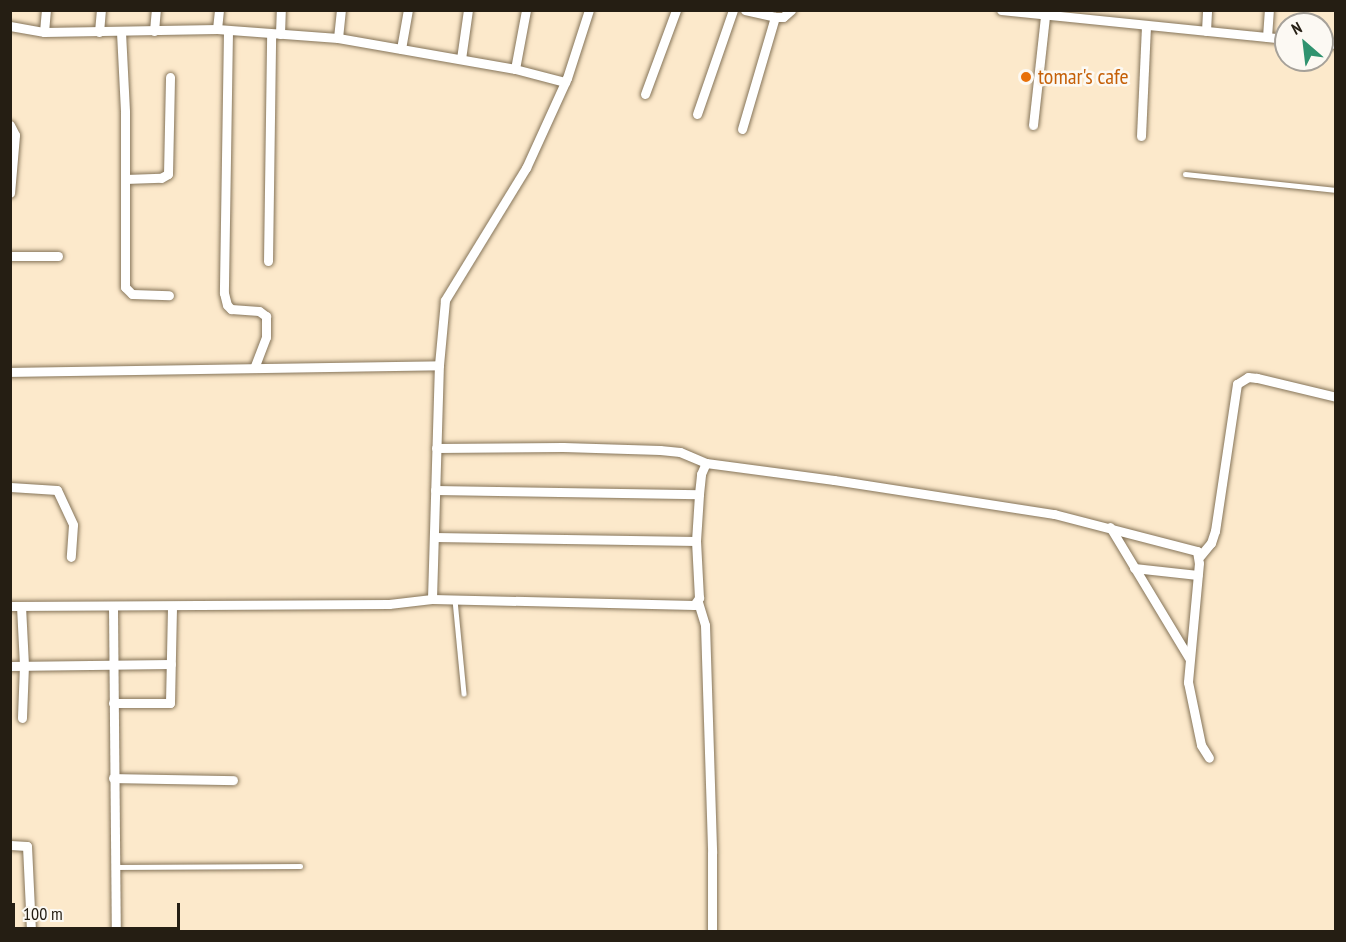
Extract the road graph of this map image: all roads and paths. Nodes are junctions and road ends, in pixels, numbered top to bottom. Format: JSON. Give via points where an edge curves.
{"nodes":[{"id":1,"x":46,"y":10,"type":"edge"},
{"id":2,"x":101,"y":10,"type":"edge"},
{"id":3,"x":156,"y":10,"type":"edge"},
{"id":4,"x":219,"y":10,"type":"edge"},
{"id":5,"x":281,"y":10,"type":"edge"},
{"id":6,"x":341,"y":10,"type":"edge"},
{"id":7,"x":408,"y":10,"type":"edge"},
{"id":8,"x":468,"y":10,"type":"edge"},
{"id":9,"x":526,"y":10,"type":"edge"},
{"id":10,"x":589,"y":10,"type":"edge"},
{"id":11,"x":676,"y":10,"type":"edge"},
{"id":12,"x":733,"y":10,"type":"edge"},
{"id":13,"x":745,"y":10,"type":"edge"},
{"id":14,"x":791,"y":10,"type":"edge"},
{"id":15,"x":1000,"y":10,"type":"edge"},
{"id":16,"x":1096,"y":10,"type":"edge"},
{"id":17,"x":1207,"y":10,"type":"edge"},
{"id":18,"x":1269,"y":10,"type":"edge"},
{"id":19,"x":1045,"y":16,"type":"junction"},
{"id":20,"x":775,"y":17,"type":"junction"},
{"id":21,"x":1095,"y":21,"type":"junction"},
{"id":22,"x":10,"y":26,"type":"edge"},
{"id":23,"x":1146,"y":26,"type":"junction"},
{"id":24,"x":217,"y":29,"type":"junction"},
{"id":25,"x":228,"y":30,"type":"junction"},
{"id":26,"x":154,"y":31,"type":"junction"},
{"id":27,"x":1206,"y":31,"type":"junction"},
{"id":28,"x":44,"y":32,"type":"junction"},
{"id":29,"x":99,"y":32,"type":"junction"},
{"id":30,"x":121,"y":32,"type":"junction"},
{"id":31,"x":275,"y":34,"type":"junction"},
{"id":32,"x":1267,"y":37,"type":"junction"},
{"id":33,"x":338,"y":38,"type":"junction"},
{"id":34,"x":1274,"y":38,"type":"edge"},
{"id":35,"x":401,"y":49,"type":"junction"},
{"id":36,"x":461,"y":60,"type":"junction"},
{"id":37,"x":515,"y":69,"type":"junction"},
{"id":38,"x":170,"y":77,"type":"dead end"},
{"id":39,"x":565,"y":82,"type":"junction"},
{"id":40,"x":645,"y":94,"type":"dead end"},
{"id":41,"x":697,"y":114,"type":"dead end"},
{"id":42,"x":1033,"y":125,"type":"dead end"},
{"id":43,"x":10,"y":126,"type":"edge"},
{"id":44,"x":742,"y":129,"type":"dead end"},
{"id":45,"x":1141,"y":136,"type":"dead end"},
{"id":46,"x":1185,"y":174,"type":"dead end"},
{"id":47,"x":125,"y":179,"type":"junction"},
{"id":48,"x":1335,"y":190,"type":"edge"},
{"id":49,"x":10,"y":194,"type":"edge"},
{"id":50,"x":10,"y":256,"type":"edge"},
{"id":51,"x":58,"y":256,"type":"dead end"},
{"id":52,"x":268,"y":261,"type":"dead end"},
{"id":53,"x":169,"y":295,"type":"dead end"},
{"id":54,"x":439,"y":365,"type":"junction"},
{"id":55,"x":255,"y":368,"type":"junction"},
{"id":56,"x":10,"y":372,"type":"edge"},
{"id":57,"x":1335,"y":397,"type":"edge"},
{"id":58,"x":436,"y":448,"type":"junction"},
{"id":59,"x":706,"y":463,"type":"junction"},
{"id":60,"x":10,"y":487,"type":"edge"},
{"id":61,"x":435,"y":490,"type":"junction"},
{"id":62,"x":699,"y":494,"type":"junction"},
{"id":63,"x":1110,"y":528,"type":"junction"},
{"id":64,"x":434,"y":537,"type":"junction"},
{"id":65,"x":696,"y":541,"type":"junction"},
{"id":66,"x":1200,"y":556,"type":"junction"},
{"id":67,"x":70,"y":557,"type":"dead end"},
{"id":68,"x":1134,"y":568,"type":"junction"},
{"id":69,"x":1198,"y":574,"type":"junction"},
{"id":70,"x":432,"y":599,"type":"junction"},
{"id":71,"x":455,"y":600,"type":"junction"},
{"id":72,"x":698,"y":602,"type":"junction"},
{"id":73,"x":16,"y":606,"type":"edge"},
{"id":74,"x":113,"y":607,"type":"junction"},
{"id":75,"x":172,"y":607,"type":"junction"},
{"id":76,"x":1189,"y":658,"type":"junction"},
{"id":77,"x":113,"y":664,"type":"junction"},
{"id":78,"x":171,"y":664,"type":"junction"},
{"id":79,"x":24,"y":665,"type":"junction"},
{"id":80,"x":10,"y":666,"type":"edge"},
{"id":81,"x":464,"y":694,"type":"dead end"},
{"id":82,"x":113,"y":704,"type":"junction"},
{"id":83,"x":22,"y":718,"type":"dead end"},
{"id":84,"x":1209,"y":758,"type":"dead end"},
{"id":85,"x":113,"y":778,"type":"junction"},
{"id":86,"x":233,"y":780,"type":"dead end"},
{"id":87,"x":10,"y":845,"type":"edge"},
{"id":88,"x":300,"y":866,"type":"dead end"},
{"id":89,"x":114,"y":867,"type":"junction"},
{"id":90,"x":31,"y":932,"type":"edge"},
{"id":91,"x":116,"y":932,"type":"edge"},
{"id":92,"x":712,"y":932,"type":"edge"}],
"edges":[{"from":1,"to":28,"type":"street"},
{"from":2,"to":29,"type":"street"},
{"from":3,"to":26,"type":"street"},
{"from":4,"to":24,"type":"street"},
{"from":5,"to":31,"type":"street"},
{"from":6,"to":33,"type":"street"},
{"from":7,"to":35,"type":"street"},
{"from":8,"to":36,"type":"street"},
{"from":9,"to":37,"type":"street"},
{"from":10,"to":39,"type":"street"},
{"from":11,"to":40,"type":"street"},
{"from":12,"to":41,"type":"street"},
{"from":13,"to":20,"type":"street"},
{"from":14,"to":20,"type":"street","via":[[783,17]]},
{"from":15,"to":19,"type":"street"},
{"from":16,"to":21,"type":"street"},
{"from":17,"to":27,"type":"street"},
{"from":18,"to":32,"type":"street"},
{"from":19,"to":21,"type":"street"},
{"from":19,"to":42,"type":"street"},
{"from":20,"to":44,"type":"street"},
{"from":21,"to":23,"type":"street"},
{"from":22,"to":28,"type":"street"},
{"from":23,"to":27,"type":"street"},
{"from":23,"to":45,"type":"street"},
{"from":24,"to":25,"type":"street"},
{"from":24,"to":26,"type":"street"},
{"from":25,"to":31,"type":"street"},
{"from":25,"to":55,"type":"street","via":[[224,293],[231,309],[259,311],[266,316],[268,330]]},
{"from":26,"to":30,"type":"street"},
{"from":27,"to":32,"type":"street"},
{"from":28,"to":29,"type":"street"},
{"from":29,"to":30,"type":"street"},
{"from":30,"to":47,"type":"street"},
{"from":31,"to":33,"type":"street"},
{"from":31,"to":52,"type":"street"},
{"from":32,"to":34,"type":"street"},
{"from":33,"to":35,"type":"street"},
{"from":35,"to":36,"type":"street"},
{"from":36,"to":37,"type":"street"},
{"from":37,"to":39,"type":"street"},
{"from":38,"to":47,"type":"street","via":[[168,174],[161,178]]},
{"from":39,"to":54,"type":"street","via":[[526,168],[445,300]]},
{"from":43,"to":49,"type":"street","via":[[15,135]]},
{"from":46,"to":48,"type":"lane"},
{"from":47,"to":53,"type":"street","via":[[126,290],[132,294]]},
{"from":50,"to":51,"type":"street"},
{"from":54,"to":55,"type":"street"},
{"from":54,"to":58,"type":"street"},
{"from":55,"to":56,"type":"street"},
{"from":57,"to":66,"type":"street","via":[[1257,378],[1248,377],[1237,384],[1215,531]]},
{"from":58,"to":59,"type":"street","via":[[660,450],[680,452]]},
{"from":58,"to":61,"type":"street"},
{"from":59,"to":62,"type":"street"},
{"from":59,"to":63,"type":"street","via":[[1017,508]]},
{"from":60,"to":67,"type":"street","via":[[57,490],[73,525]]},
{"from":61,"to":62,"type":"street"},
{"from":61,"to":64,"type":"street"},
{"from":62,"to":65,"type":"street"},
{"from":63,"to":66,"type":"street","via":[[1193,548]]},
{"from":63,"to":68,"type":"street"},
{"from":64,"to":65,"type":"street"},
{"from":64,"to":70,"type":"street"},
{"from":65,"to":72,"type":"street"},
{"from":66,"to":69,"type":"street"},
{"from":68,"to":69,"type":"street"},
{"from":68,"to":76,"type":"street"},
{"from":69,"to":76,"type":"street"},
{"from":70,"to":71,"type":"street"},
{"from":70,"to":75,"type":"street","via":[[389,604]]},
{"from":71,"to":72,"type":"street","via":[[689,605]]},
{"from":71,"to":81,"type":"lane"},
{"from":72,"to":92,"type":"street","via":[[705,625]]},
{"from":73,"to":74,"type":"street"},
{"from":73,"to":79,"type":"street"},
{"from":74,"to":75,"type":"street"},
{"from":74,"to":77,"type":"street"},
{"from":75,"to":78,"type":"street"},
{"from":76,"to":84,"type":"street","via":[[1191,705],[1201,745]]},
{"from":77,"to":78,"type":"street"},
{"from":77,"to":79,"type":"street"},
{"from":77,"to":82,"type":"street"},
{"from":78,"to":82,"type":"street","via":[[171,703]]},
{"from":79,"to":80,"type":"street"},
{"from":79,"to":83,"type":"street"},
{"from":82,"to":85,"type":"street"},
{"from":85,"to":86,"type":"street"},
{"from":85,"to":89,"type":"street"},
{"from":87,"to":90,"type":"street","via":[[27,846]]},
{"from":88,"to":89,"type":"lane"},
{"from":89,"to":91,"type":"street"}]}
